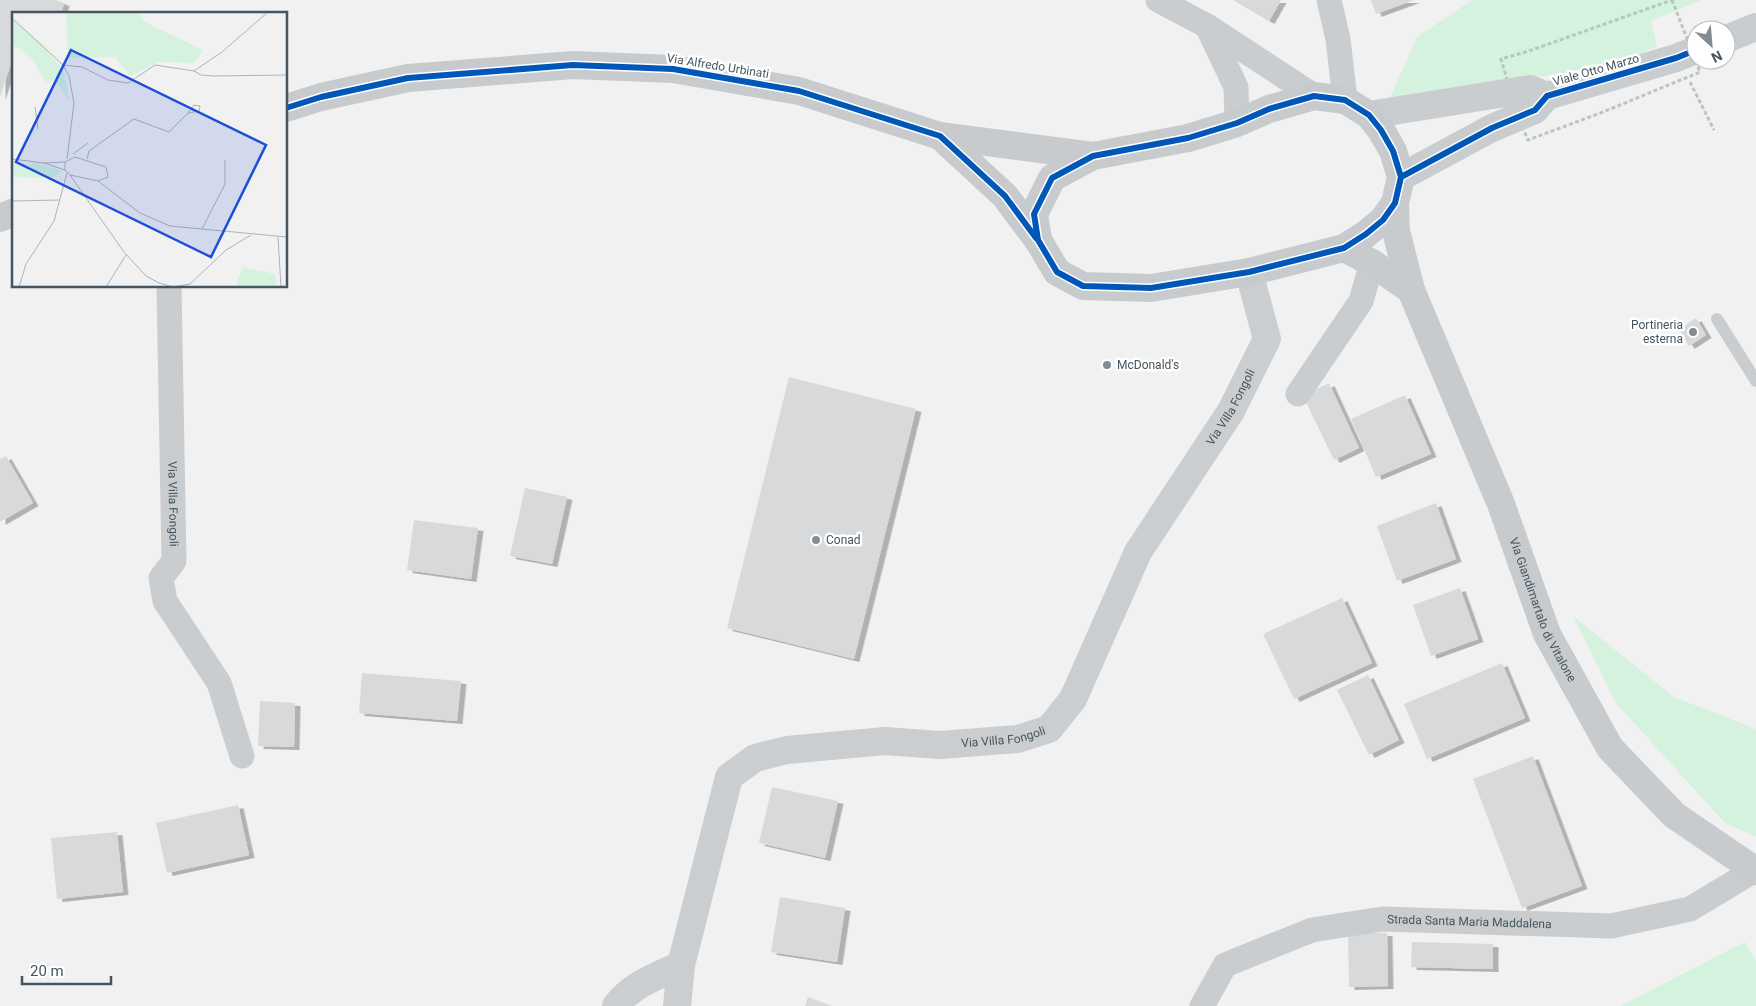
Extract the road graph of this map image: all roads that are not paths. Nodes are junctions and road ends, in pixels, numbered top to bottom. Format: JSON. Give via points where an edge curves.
{"nodes":[{"id":1,"x":1158,"y":0,"type":"edge"},
{"id":2,"x":1329,"y":0,"type":"edge"},
{"id":3,"x":1207,"y":26,"type":"junction"},
{"id":4,"x":1756,"y":27,"type":"edge"},
{"id":5,"x":1736,"y":34,"type":"edge"},
{"id":6,"x":1686,"y":54,"type":"edge"},
{"id":7,"x":1314,"y":96,"type":"junction"},
{"id":8,"x":1547,"y":96,"type":"junction"},
{"id":9,"x":1345,"y":100,"type":"junction"},
{"id":10,"x":288,"y":107,"type":"edge"},
{"id":11,"x":1369,"y":115,"type":"junction"},
{"id":12,"x":1238,"y":123,"type":"junction"},
{"id":13,"x":940,"y":136,"type":"junction"},
{"id":14,"x":1093,"y":156,"type":"junction"},
{"id":15,"x":1401,"y":176,"type":"junction"},
{"id":16,"x":1395,"y":203,"type":"junction"},
{"id":17,"x":12,"y":213,"type":"edge"},
{"id":18,"x":0,"y":218,"type":"edge"},
{"id":19,"x":1038,"y":240,"type":"junction"},
{"id":20,"x":1344,"y":248,"type":"junction"},
{"id":21,"x":1372,"y":263,"type":"junction"},
{"id":22,"x":1250,"y":272,"type":"junction"},
{"id":23,"x":169,"y":288,"type":"edge"},
{"id":24,"x":1411,"y":290,"type":"junction"},
{"id":25,"x":1717,"y":319,"type":"dead end"},
{"id":26,"x":1756,"y":381,"type":"edge"},
{"id":27,"x":1298,"y":394,"type":"dead end"},
{"id":28,"x":242,"y":756,"type":"dead end"},
{"id":29,"x":1755,"y":871,"type":"edge"},
{"id":30,"x":681,"y":965,"type":"junction"},
{"id":31,"x":616,"y":1006,"type":"edge"},
{"id":32,"x":677,"y":1006,"type":"edge"},
{"id":33,"x":1202,"y":1006,"type":"edge"}],
"edges":[{"from":1,"to":3,"type":"street"},
{"from":2,"to":9,"type":"street","via":[[1338,39]]},
{"from":3,"to":7,"type":"street"},
{"from":3,"to":12,"type":"street","via":[[1236,87]]},
{"from":4,"to":5,"type":"street"},
{"from":6,"to":8,"type":"street","name":"Viale Otto Marzo"},
{"from":7,"to":9,"type":"main road"},
{"from":7,"to":12,"type":"main road","via":[[1269,109]]},
{"from":8,"to":11,"type":"street","name":"Viale Otto Marzo","via":[[1530,89]]},
{"from":8,"to":15,"type":"street","name":"Viale Otto Marzo","via":[[1535,110],[1492,128]]},
{"from":9,"to":11,"type":"main road"},
{"from":10,"to":13,"type":"main road","name":"Via Alfredo Urbinati","via":[[408,78],[573,65],[610,66],[673,69],[800,91]]},
{"from":11,"to":15,"type":"main road","via":[[1393,151]]},
{"from":12,"to":14,"type":"main road","via":[[1188,138]]},
{"from":13,"to":14,"type":"main road","name":"Via Alfredo Urbinati"},
{"from":13,"to":19,"type":"main road","name":"Via Alfredo Urbinati","via":[[1005,196]]},
{"from":14,"to":19,"type":"main road","via":[[1052,178],[1034,214]]},
{"from":15,"to":16,"type":"main road"},
{"from":16,"to":20,"type":"main road","name":"Via Alfredo Urbinati","via":[[1383,220]]},
{"from":16,"to":24,"type":"main road","name":"Via Giandimartalo di Vitalone","via":[[1396,231]]},
{"from":17,"to":18,"type":"main road"},
{"from":19,"to":22,"type":"main road","name":"Via Alfredo Urbinati","via":[[1058,272],[1083,286],[1152,288]]},
{"from":20,"to":21,"type":"main road"},
{"from":20,"to":22,"type":"main road","name":"Via Alfredo Urbinati"},
{"from":21,"to":24,"type":"main road"},
{"from":21,"to":27,"type":"street","via":[[1362,301]]},
{"from":22,"to":30,"type":"main road","name":"Via Villa Fongoli","via":[[1267,339],[1231,412],[1138,552],[1073,699],[1049,729],[1018,739],[940,745],[885,741],[786,750],[755,758],[729,777]]},
{"from":23,"to":28,"type":"street","name":"Via Villa Fongoli","via":[[174,561],[161,578],[165,601],[219,683]]},
{"from":24,"to":29,"type":"main road","name":"Via Giandimartalo di Vitalone","via":[[1501,504],[1547,634],[1610,748],[1674,815]]},
{"from":25,"to":26,"type":"lane"},
{"from":29,"to":33,"type":"street","name":"Strada Santa Maria Maddalena","via":[[1690,909],[1611,926],[1382,918],[1312,930],[1225,965]]},
{"from":30,"to":31,"type":"main road","via":[[643,983]]},
{"from":30,"to":32,"type":"main road","name":"Via Villa Fongoli"}]}
